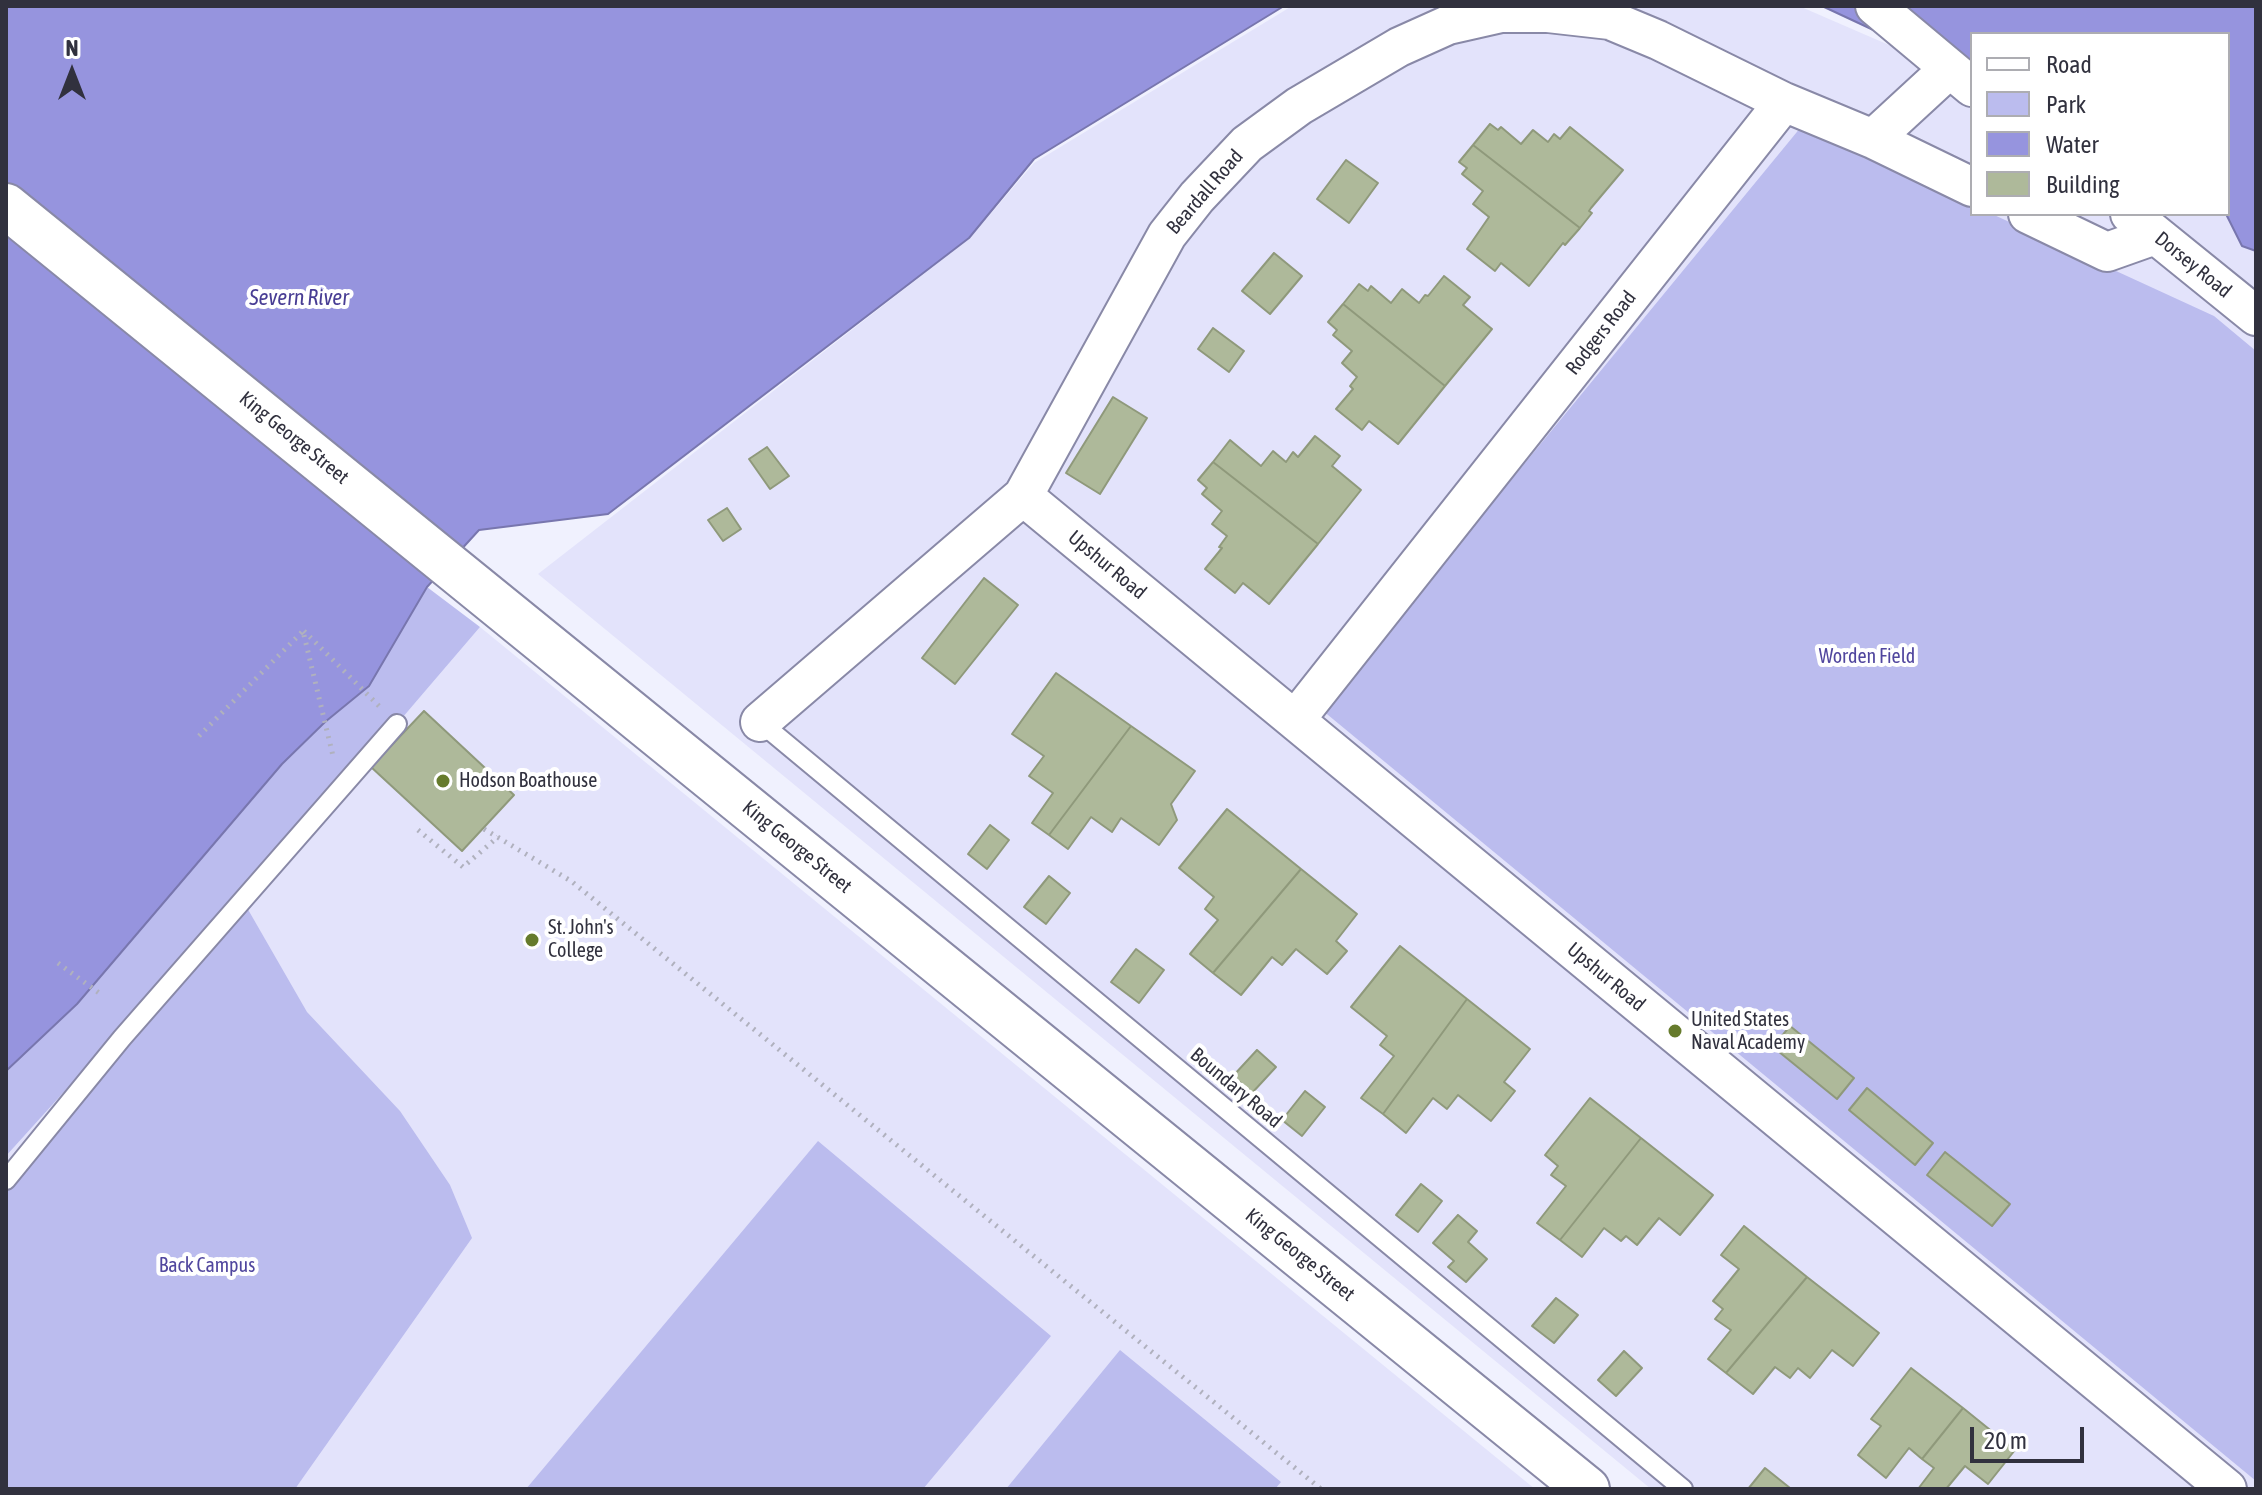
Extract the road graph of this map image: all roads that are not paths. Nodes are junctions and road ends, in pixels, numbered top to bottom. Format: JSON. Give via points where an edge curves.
{"nodes":[{"id":1,"x":1875,"y":6,"type":"edge"},
{"id":2,"x":1961,"y":78,"type":"edge"},
{"id":3,"x":1784,"y":102,"type":"junction"},
{"id":4,"x":1873,"y":139,"type":"junction"},
{"id":5,"x":1970,"y":186,"type":"edge"},
{"id":6,"x":6,"y":206,"type":"edge"},
{"id":7,"x":2032,"y":216,"type":"edge"},
{"id":8,"x":2142,"y":224,"type":"edge"},
{"id":9,"x":2256,"y":316,"type":"edge"},
{"id":10,"x":1023,"y":496,"type":"junction"},
{"id":11,"x":1295,"y":720,"type":"junction"},
{"id":12,"x":760,"y":722,"type":"joint"},
{"id":13,"x":397,"y":724,"type":"road end"},
{"id":14,"x":6,"y":1180,"type":"edge"},
{"id":15,"x":1587,"y":1489,"type":"edge"},
{"id":16,"x":1683,"y":1489,"type":"edge"},
{"id":17,"x":2227,"y":1489,"type":"edge"}],
"edges":[{"from":1,"to":2,"type":"street"},
{"from":2,"to":4,"type":"street"},
{"from":3,"to":4,"type":"street"},
{"from":3,"to":10,"type":"street","name":"Beardall Road","via":[[1610,20],[1501,13],[1448,25],[1399,47],[1299,106],[1247,144],[1197,197],[1167,235]]},
{"from":3,"to":11,"type":"street","name":"Rodgers Road"},
{"from":4,"to":5,"type":"street"},
{"from":6,"to":15,"type":"main road","name":"King George Street"},
{"from":7,"to":8,"type":"street","via":[[2107,252]]},
{"from":8,"to":9,"type":"street","name":"Dorsey Road"},
{"from":10,"to":11,"type":"street","name":"Upshur Road"},
{"from":10,"to":12,"type":"street","name":"Beardall Road"},
{"from":11,"to":17,"type":"street","name":"Upshur Road"},
{"from":12,"to":16,"type":"lane","name":"Boundary Road"},
{"from":13,"to":14,"type":"lane","via":[[122,1038]]}]}
